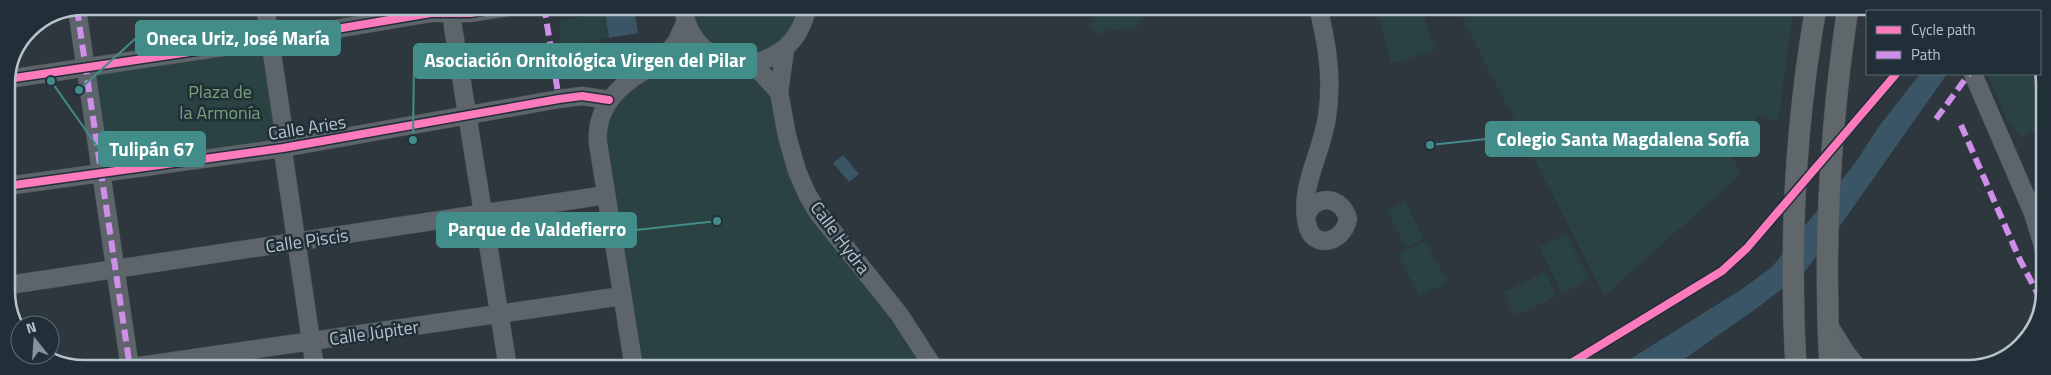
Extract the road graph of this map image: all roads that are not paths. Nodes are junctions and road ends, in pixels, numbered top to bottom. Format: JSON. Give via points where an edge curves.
{"nodes":[{"id":1,"x":78,"y":15,"type":"edge"},
{"id":2,"x":266,"y":15,"type":"edge"},
{"id":3,"x":419,"y":15,"type":"edge"},
{"id":4,"x":453,"y":15,"type":"edge"},
{"id":5,"x":685,"y":15,"type":"edge"},
{"id":6,"x":685,"y":15,"type":"edge"},
{"id":7,"x":804,"y":15,"type":"edge"},
{"id":8,"x":1320,"y":15,"type":"edge"},
{"id":9,"x":1815,"y":15,"type":"edge"},
{"id":10,"x":1847,"y":15,"type":"edge"},
{"id":11,"x":270,"y":40,"type":"junction"},
{"id":12,"x":784,"y":50,"type":"junction"},
{"id":13,"x":707,"y":51,"type":"junction"},
{"id":14,"x":661,"y":62,"type":"junction"},
{"id":15,"x":752,"y":63,"type":"junction"},
{"id":16,"x":86,"y":68,"type":"junction"},
{"id":17,"x":15,"y":78,"type":"edge"},
{"id":18,"x":1976,"y":80,"type":"edge"},
{"id":19,"x":779,"y":92,"type":"junction"},
{"id":20,"x":609,"y":100,"type":"junction"},
{"id":21,"x":466,"y":115,"type":"junction"},
{"id":22,"x":283,"y":148,"type":"junction"},
{"id":23,"x":101,"y":171,"type":"junction"},
{"id":24,"x":1310,"y":174,"type":"junction"},
{"id":25,"x":15,"y":185,"type":"edge"},
{"id":26,"x":606,"y":195,"type":"junction"},
{"id":27,"x":1332,"y":200,"type":"junction"},
{"id":28,"x":2033,"y":212,"type":"junction"},
{"id":29,"x":482,"y":214,"type":"junction"},
{"id":30,"x":1306,"y":216,"type":"junction"},
{"id":31,"x":2036,"y":216,"type":"edge"},
{"id":32,"x":2036,"y":222,"type":"edge"},
{"id":33,"x":297,"y":243,"type":"junction"},
{"id":34,"x":116,"y":268,"type":"junction"},
{"id":35,"x":15,"y":284,"type":"edge"},
{"id":36,"x":622,"y":296,"type":"junction"},
{"id":37,"x":499,"y":314,"type":"junction"},
{"id":38,"x":1827,"y":316,"type":"junction"},
{"id":39,"x":311,"y":342,"type":"junction"},
{"id":40,"x":128,"y":360,"type":"edge"},
{"id":41,"x":185,"y":360,"type":"edge"},
{"id":42,"x":314,"y":360,"type":"edge"},
{"id":43,"x":507,"y":360,"type":"edge"},
{"id":44,"x":633,"y":360,"type":"edge"},
{"id":45,"x":929,"y":360,"type":"edge"},
{"id":46,"x":1796,"y":360,"type":"edge"},
{"id":47,"x":1830,"y":360,"type":"edge"},
{"id":48,"x":1852,"y":360,"type":"edge"}],
"edges":[{"from":1,"to":16,"type":"street"},
{"from":2,"to":11,"type":"street"},
{"from":3,"to":11,"type":"street"},
{"from":4,"to":21,"type":"street"},
{"from":5,"to":13,"type":"street","via":[[694,38]]},
{"from":6,"to":14,"type":"street","via":[[677,41]]},
{"from":7,"to":12,"type":"street","via":[[800,30]]},
{"from":8,"to":24,"type":"street","via":[[1330,90],[1328,117]]},
{"from":9,"to":46,"type":"main road","via":[[1807,60],[1794,211]]},
{"from":10,"to":38,"type":"main road","via":[[1828,199]]},
{"from":11,"to":16,"type":"street"},
{"from":11,"to":22,"type":"street","via":[[284,132]]},
{"from":12,"to":15,"type":"street","via":[[769,59]]},
{"from":12,"to":19,"type":"street","name":"Calle Hydra"},
{"from":13,"to":14,"type":"street"},
{"from":13,"to":15,"type":"street","via":[[728,62]]},
{"from":14,"to":20,"type":"street","via":[[640,74]]},
{"from":15,"to":19,"type":"street"},
{"from":16,"to":17,"type":"street"},
{"from":16,"to":23,"type":"street"},
{"from":18,"to":28,"type":"street"},
{"from":19,"to":45,"type":"street","name":"Calle Hydra","via":[[787,136],[807,194],[824,221],[900,314]]},
{"from":20,"to":21,"type":"street","name":"Calle Aries","via":[[582,96]]},
{"from":20,"to":26,"type":"street","via":[[597,133]]},
{"from":21,"to":22,"type":"street","name":"Calle Aries"},
{"from":21,"to":29,"type":"street"},
{"from":22,"to":23,"type":"street","name":"Calle Aries"},
{"from":22,"to":33,"type":"street"},
{"from":23,"to":25,"type":"street","name":"Calle Aries"},
{"from":23,"to":34,"type":"street"},
{"from":24,"to":27,"type":"street"},
{"from":24,"to":30,"type":"street","via":[[1306,184]]},
{"from":26,"to":29,"type":"street","name":"Calle Piscis"},
{"from":26,"to":36,"type":"street"},
{"from":27,"to":30,"type":"street","via":[[1319,201]]},
{"from":27,"to":30,"type":"street","via":[[1342,206],[1348,219],[1338,238],[1325,241],[1313,235],[1308,230]]},
{"from":28,"to":31,"type":"street"},
{"from":28,"to":32,"type":"street"},
{"from":29,"to":33,"type":"street","name":"Calle Piscis"},
{"from":29,"to":37,"type":"street"},
{"from":33,"to":34,"type":"street","name":"Calle Piscis"},
{"from":33,"to":39,"type":"street"},
{"from":34,"to":35,"type":"street","name":"Calle Piscis"},
{"from":34,"to":40,"type":"street"},
{"from":36,"to":37,"type":"street","name":"Calle Júpiter"},
{"from":36,"to":44,"type":"street"},
{"from":37,"to":39,"type":"street","name":"Calle Júpiter"},
{"from":37,"to":43,"type":"street"},
{"from":38,"to":47,"type":"main road"},
{"from":38,"to":48,"type":"street"},
{"from":39,"to":41,"type":"street","name":"Calle Júpiter"},
{"from":39,"to":42,"type":"street"}]}
